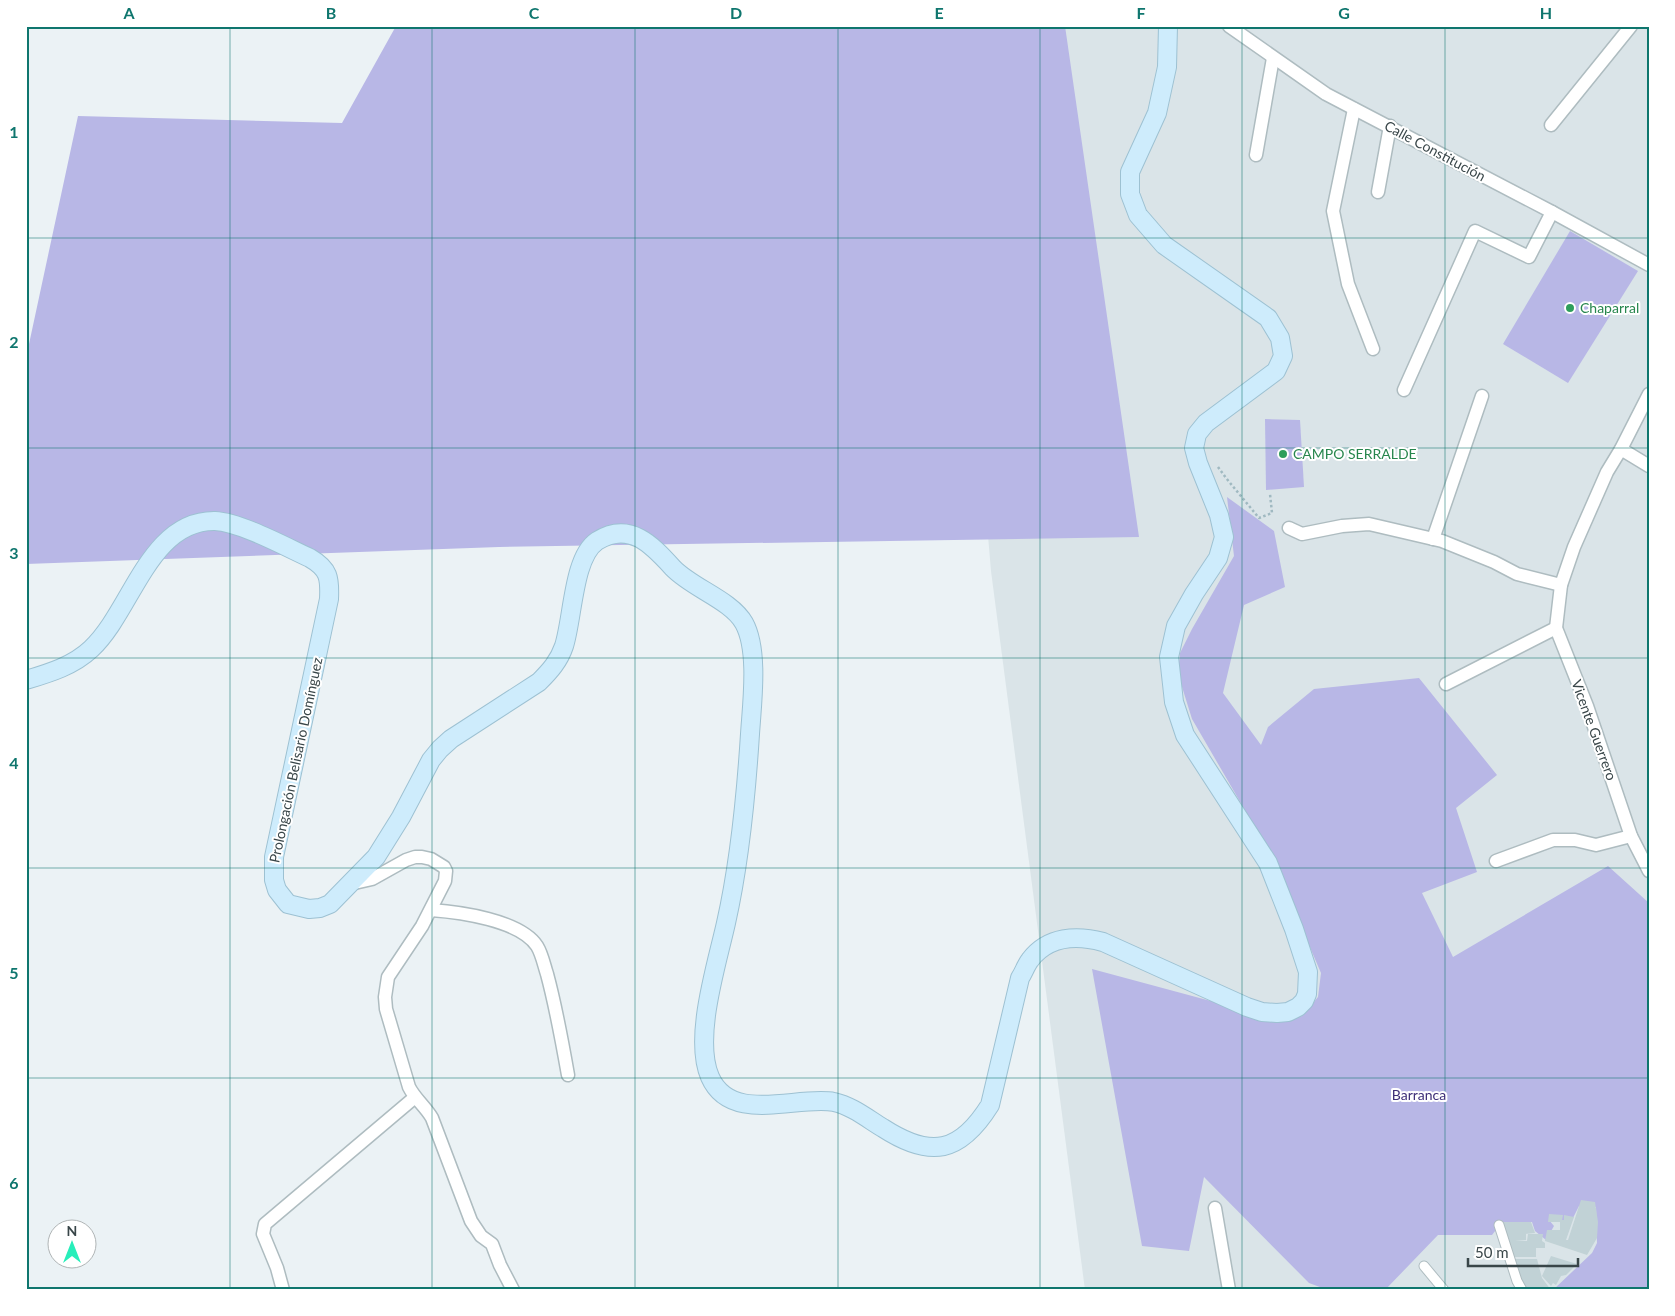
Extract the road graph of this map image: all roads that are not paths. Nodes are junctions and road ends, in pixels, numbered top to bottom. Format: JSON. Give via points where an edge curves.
{"nodes":[{"id":1,"x":1168,"y":26,"type":"edge"},
{"id":2,"x":1229,"y":26,"type":"edge"},
{"id":3,"x":1632,"y":26,"type":"edge"},
{"id":4,"x":1273,"y":58,"type":"junction"},
{"id":5,"x":1354,"y":109,"type":"junction"},
{"id":6,"x":1550,"y":125,"type":"dead end"},
{"id":7,"x":1390,"y":126,"type":"junction"},
{"id":8,"x":1256,"y":155,"type":"dead end"},
{"id":9,"x":1378,"y":192,"type":"dead end"},
{"id":10,"x":1552,"y":212,"type":"junction"},
{"id":11,"x":1649,"y":265,"type":"edge"},
{"id":12,"x":1373,"y":350,"type":"dead end"},
{"id":13,"x":1404,"y":390,"type":"dead end"},
{"id":14,"x":1649,"y":394,"type":"edge"},
{"id":15,"x":1482,"y":396,"type":"dead end"},
{"id":16,"x":1620,"y":449,"type":"junction"},
{"id":17,"x":1649,"y":466,"type":"edge"},
{"id":18,"x":1289,"y":528,"type":"dead end"},
{"id":19,"x":1433,"y":539,"type":"junction"},
{"id":20,"x":1561,"y":585,"type":"junction"},
{"id":21,"x":1556,"y":628,"type":"junction"},
{"id":22,"x":26,"y":680,"type":"edge"},
{"id":23,"x":1446,"y":684,"type":"dead end"},
{"id":24,"x":1631,"y":836,"type":"junction"},
{"id":25,"x":1496,"y":861,"type":"dead end"},
{"id":26,"x":1649,"y":871,"type":"edge"},
{"id":27,"x":350,"y":884,"type":"junction"},
{"id":28,"x":431,"y":910,"type":"junction"},
{"id":29,"x":568,"y":1075,"type":"dead end"},
{"id":30,"x":414,"y":1098,"type":"junction"},
{"id":31,"x":1215,"y":1208,"type":"dead end"},
{"id":32,"x":1499,"y":1225,"type":"dead end"},
{"id":33,"x":1424,"y":1266,"type":"dead end"},
{"id":34,"x":282,"y":1290,"type":"edge"},
{"id":35,"x":513,"y":1290,"type":"edge"},
{"id":36,"x":1229,"y":1290,"type":"edge"},
{"id":37,"x":1444,"y":1290,"type":"edge"},
{"id":38,"x":1522,"y":1290,"type":"edge"}],
"edges":[{"from":1,"to":27,"type":"main road","name":"Prolongación Belisario Domínguez","via":[[1167,67],[1156,113],[1130,172],[1130,194],[1138,215],[1164,245],[1268,318],[1280,338],[1283,356],[1276,371],[1206,423],[1197,434],[1194,448],[1224,537],[1218,558],[1176,626],[1169,657],[1174,702],[1185,734],[1268,863],[1308,972],[1304,1001],[1288,1012],[1255,1009],[1103,942],[1085,937],[1068,938],[1052,943],[1030,960],[1020,978],[990,1105],[972,1130],[953,1143],[933,1148],[901,1140],[853,1109],[831,1102],[768,1106],[734,1100],[723,1094],[710,1077],[704,1021],[741,838],[753,682],[750,639],[744,624],[730,608],[681,576],[648,542],[628,534],[608,536],[590,547],[584,556],[564,646],[551,670],[539,682],[450,739],[440,749],[376,857]]},
{"from":2,"to":4,"type":"street","name":"Calle Constitución"},
{"from":3,"to":6,"type":"street"},
{"from":4,"to":5,"type":"street","name":"Calle Constitución"},
{"from":4,"to":8,"type":"street"},
{"from":5,"to":7,"type":"street","name":"Calle Constitución"},
{"from":5,"to":12,"type":"street","via":[[1333,211],[1348,284]]},
{"from":7,"to":9,"type":"street"},
{"from":7,"to":10,"type":"street","name":"Calle Constitución"},
{"from":10,"to":11,"type":"street","name":"Calle Constitución"},
{"from":10,"to":13,"type":"street","via":[[1529,257],[1474,231]]},
{"from":14,"to":16,"type":"street","name":"Vicente Guerrero"},
{"from":15,"to":19,"type":"street"},
{"from":16,"to":17,"type":"street"},
{"from":16,"to":20,"type":"street","name":"Vicente Guerrero","via":[[1574,547]]},
{"from":18,"to":19,"type":"street","via":[[1302,534],[1369,524]]},
{"from":19,"to":20,"type":"street","via":[[1517,574]]},
{"from":20,"to":21,"type":"street","name":"Vicente Guerrero"},
{"from":21,"to":23,"type":"street"},
{"from":21,"to":24,"type":"street","name":"Vicente Guerrero","via":[[1587,706]]},
{"from":22,"to":27,"type":"main road","name":"Prolongación Belisario Domínguez","via":[[65,666],[91,650],[156,552],[181,529],[199,522],[233,524],[319,563],[329,578],[329,599],[274,857],[274,880],[288,904],[309,909],[330,904]]},
{"from":24,"to":25,"type":"street","via":[[1596,845],[1575,840],[1553,840]]},
{"from":24,"to":26,"type":"street","name":"Vicente Guerrero"},
{"from":27,"to":28,"type":"street","via":[[372,879],[406,860],[431,858],[444,867],[447,876]]},
{"from":28,"to":29,"type":"street","via":[[463,913],[508,926],[529,937],[536,945],[551,990]]},
{"from":28,"to":30,"type":"street","via":[[388,977],[386,987],[386,1010]]},
{"from":30,"to":34,"type":"street","via":[[265,1224],[263,1234]]},
{"from":30,"to":35,"type":"street","via":[[428,1110],[471,1221],[481,1236],[492,1243]]},
{"from":31,"to":36,"type":"street"},
{"from":32,"to":38,"type":"street"},
{"from":33,"to":37,"type":"street"}]}
